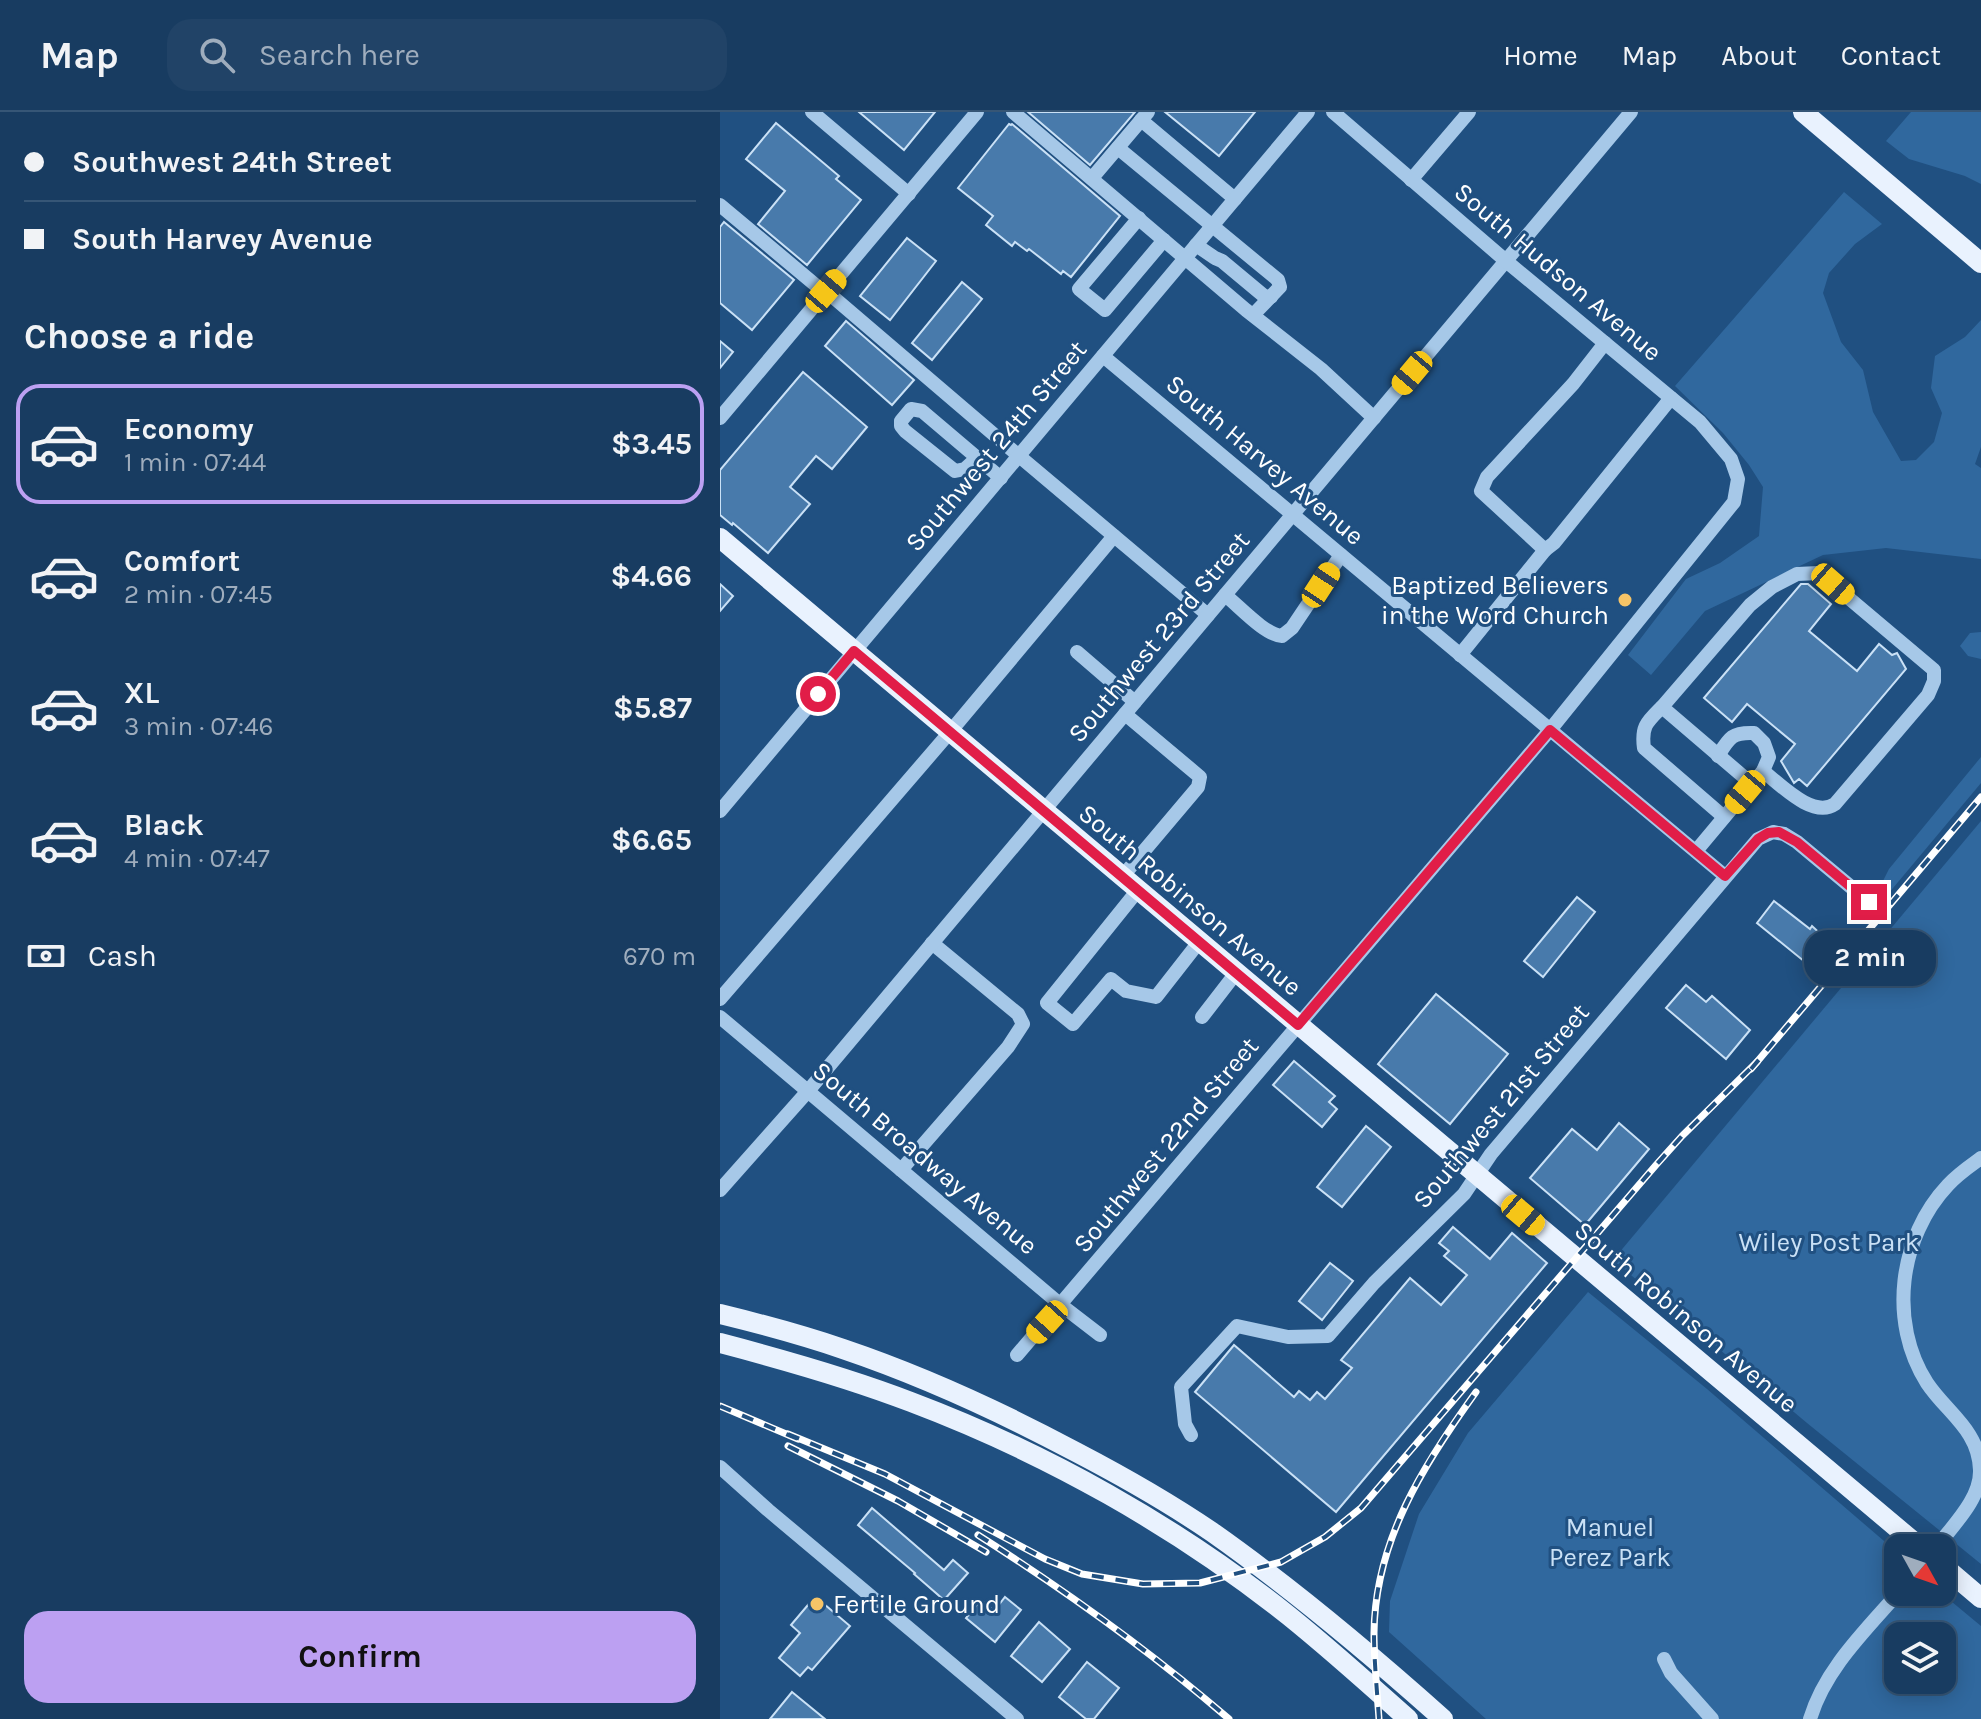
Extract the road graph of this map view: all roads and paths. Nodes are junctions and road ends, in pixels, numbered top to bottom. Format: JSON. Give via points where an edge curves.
{"nodes":[{"id":1,"x":977,"y":112,"type":"edge"},
{"id":2,"x":1013,"y":112,"type":"edge"},
{"id":3,"x":1308,"y":112,"type":"edge"},
{"id":4,"x":1333,"y":112,"type":"edge"},
{"id":5,"x":1469,"y":112,"type":"edge"},
{"id":6,"x":1631,"y":112,"type":"edge"},
{"id":7,"x":1803,"y":112,"type":"edge"},
{"id":8,"x":822,"y":115,"type":"edge"},
{"id":9,"x":1144,"y":116,"type":"edge"},
{"id":10,"x":1118,"y":148,"type":"junction"},
{"id":11,"x":1092,"y":178,"type":"junction"},
{"id":12,"x":1411,"y":180,"type":"junction"},
{"id":13,"x":909,"y":194,"type":"junction"},
{"id":14,"x":1235,"y":199,"type":"junction"},
{"id":15,"x":722,"y":210,"type":"edge"},
{"id":16,"x":1139,"y":218,"type":"junction"},
{"id":17,"x":1213,"y":226,"type":"junction"},
{"id":18,"x":1164,"y":240,"type":"junction"},
{"id":19,"x":1196,"y":245,"type":"junction"},
{"id":20,"x":1185,"y":258,"type":"junction"},
{"id":21,"x":1506,"y":261,"type":"junction"},
{"id":22,"x":1981,"y":263,"type":"edge"},
{"id":23,"x":826,"y":292,"type":"junction"},
{"id":24,"x":1271,"y":297,"type":"junction"},
{"id":25,"x":1253,"y":315,"type":"junction"},
{"id":26,"x":1605,"y":343,"type":"junction"},
{"id":27,"x":1103,"y":356,"type":"junction"},
{"id":28,"x":1671,"y":398,"type":"junction"},
{"id":29,"x":720,"y":418,"type":"edge"},
{"id":30,"x":1374,"y":418,"type":"junction"},
{"id":31,"x":1019,"y":456,"type":"junction"},
{"id":32,"x":977,"y":458,"type":"junction"},
{"id":33,"x":1001,"y":478,"type":"junction"},
{"id":34,"x":1738,"y":479,"type":"joint"},
{"id":35,"x":1293,"y":514,"type":"junction"},
{"id":36,"x":1114,"y":536,"type":"junction"},
{"id":37,"x":720,"y":538,"type":"edge"},
{"id":38,"x":1545,"y":550,"type":"junction"},
{"id":39,"x":1341,"y":555,"type":"junction"},
{"id":40,"x":1225,"y":595,"type":"junction"},
{"id":41,"x":1208,"y":615,"type":"junction"},
{"id":42,"x":854,"y":651,"type":"junction"},
{"id":43,"x":1077,"y":652,"type":"dead end"},
{"id":44,"x":1460,"y":655,"type":"junction"},
{"id":45,"x":1662,"y":707,"type":"junction"},
{"id":46,"x":1130,"y":708,"type":"junction"},
{"id":47,"x":1550,"y":730,"type":"junction"},
{"id":48,"x":950,"y":732,"type":"junction"},
{"id":49,"x":1718,"y":756,"type":"junction"},
{"id":50,"x":1763,"y":771,"type":"junction"},
{"id":51,"x":1752,"y":784,"type":"junction"},
{"id":52,"x":720,"y":811,"type":"edge"},
{"id":53,"x":1043,"y":811,"type":"junction"},
{"id":54,"x":1724,"y":817,"type":"junction"},
{"id":55,"x":1696,"y":851,"type":"junction"},
{"id":56,"x":1725,"y":876,"type":"junction"},
{"id":57,"x":1130,"y":884,"type":"junction"},
{"id":58,"x":1875,"y":907,"type":"dead end"},
{"id":59,"x":1199,"y":942,"type":"junction"},
{"id":60,"x":932,"y":943,"type":"junction"},
{"id":61,"x":1236,"y":973,"type":"junction"},
{"id":62,"x":720,"y":999,"type":"edge"},
{"id":63,"x":720,"y":1017,"type":"edge"},
{"id":64,"x":1202,"y":1017,"type":"dead end"},
{"id":65,"x":1298,"y":1025,"type":"junction"},
{"id":66,"x":808,"y":1091,"type":"junction"},
{"id":67,"x":1981,"y":1158,"type":"edge"},
{"id":68,"x":901,"y":1170,"type":"junction"},
{"id":69,"x":1476,"y":1176,"type":"junction"},
{"id":70,"x":720,"y":1190,"type":"edge"},
{"id":71,"x":1061,"y":1305,"type":"junction"},
{"id":72,"x":720,"y":1314,"type":"edge"},
{"id":73,"x":1100,"y":1335,"type":"dead end"},
{"id":74,"x":720,"y":1343,"type":"edge"},
{"id":75,"x":1017,"y":1355,"type":"dead end"},
{"id":76,"x":1191,"y":1435,"type":"dead end"},
{"id":77,"x":720,"y":1467,"type":"edge"},
{"id":78,"x":1904,"y":1534,"type":"edge"},
{"id":79,"x":1946,"y":1534,"type":"edge"},
{"id":80,"x":1956,"y":1577,"type":"edge"},
{"id":81,"x":1981,"y":1598,"type":"edge"},
{"id":82,"x":1887,"y":1606,"type":"edge"},
{"id":83,"x":1664,"y":1659,"type":"dead end"},
{"id":84,"x":1017,"y":1719,"type":"edge"},
{"id":85,"x":1408,"y":1719,"type":"edge"},
{"id":86,"x":1443,"y":1719,"type":"edge"},
{"id":87,"x":1712,"y":1719,"type":"edge"},
{"id":88,"x":1810,"y":1719,"type":"edge"}],
"edges":[{"from":1,"to":13,"type":"street"},
{"from":2,"to":11,"type":"street"},
{"from":3,"to":14,"type":"street","name":"Southwest 24th Street"},
{"from":4,"to":12,"type":"street","name":"South Hudson Avenue"},
{"from":5,"to":12,"type":"street"},
{"from":6,"to":21,"type":"street","name":"Southwest 23rd Street"},
{"from":7,"to":22,"type":"main road"},
{"from":8,"to":13,"type":"street"},
{"from":9,"to":10,"type":"street"},
{"from":9,"to":14,"type":"street"},
{"from":10,"to":11,"type":"street"},
{"from":10,"to":17,"type":"street"},
{"from":11,"to":16,"type":"street"},
{"from":12,"to":21,"type":"street","name":"South Hudson Avenue"},
{"from":13,"to":23,"type":"street"},
{"from":14,"to":17,"type":"street","name":"Southwest 24th Street"},
{"from":15,"to":23,"type":"street"},
{"from":16,"to":18,"type":"street"},
{"from":16,"to":18,"type":"street","via":[[1079,289],[1105,310]]},
{"from":17,"to":19,"type":"street","name":"Southwest 24th Street"},
{"from":17,"to":24,"type":"street","via":[[1278,280],[1280,287]]},
{"from":18,"to":20,"type":"street"},
{"from":19,"to":20,"type":"street","name":"Southwest 24th Street"},
{"from":19,"to":24,"type":"street"},
{"from":20,"to":25,"type":"street"},
{"from":20,"to":27,"type":"street","name":"Southwest 24th Street"},
{"from":21,"to":26,"type":"street","name":"South Hudson Avenue"},
{"from":21,"to":30,"type":"street","name":"Southwest 23rd Street"},
{"from":23,"to":29,"type":"street"},
{"from":23,"to":31,"type":"street"},
{"from":24,"to":25,"type":"street"},
{"from":25,"to":30,"type":"street"},
{"from":26,"to":28,"type":"street","name":"South Hudson Avenue"},
{"from":26,"to":38,"type":"street","via":[[1487,477],[1481,491]]},
{"from":27,"to":31,"type":"street","name":"Southwest 24th Street"},
{"from":27,"to":35,"type":"street","name":"South Harvey Avenue"},
{"from":28,"to":34,"type":"street","name":"South Hudson Avenue","via":[[1731,459]]},
{"from":28,"to":38,"type":"street"},
{"from":30,"to":35,"type":"street","name":"Southwest 23rd Street"},
{"from":31,"to":33,"type":"street","name":"Southwest 24th Street"},
{"from":31,"to":36,"type":"street"},
{"from":32,"to":32,"type":"street","via":[[922,411],[911,409],[901,421],[905,431],[955,471]]},
{"from":32,"to":33,"type":"street"},
{"from":33,"to":42,"type":"street","name":"Southwest 24th Street"},
{"from":34,"to":47,"type":"street","name":"Southwest 22nd Street","via":[[1734,502]]},
{"from":35,"to":39,"type":"street","name":"South Harvey Avenue"},
{"from":35,"to":40,"type":"street","name":"Southwest 23rd Street"},
{"from":36,"to":41,"type":"street"},
{"from":36,"to":48,"type":"street"},
{"from":37,"to":42,"type":"main road","name":"South Robinson Avenue"},
{"from":38,"to":44,"type":"street"},
{"from":39,"to":40,"type":"street","via":[[1282,636],[1275,636]]},
{"from":39,"to":44,"type":"street","name":"South Harvey Avenue"},
{"from":40,"to":41,"type":"street","name":"Southwest 23rd Street"},
{"from":41,"to":46,"type":"street","name":"Southwest 23rd Street"},
{"from":42,"to":48,"type":"main road","name":"South Robinson Avenue"},
{"from":42,"to":52,"type":"street","name":"Southwest 24th Street"},
{"from":43,"to":46,"type":"street"},
{"from":44,"to":47,"type":"street","name":"South Harvey Avenue"},
{"from":45,"to":49,"type":"street"},
{"from":45,"to":50,"type":"street","via":[[1750,605],[1797,574],[1819,573],[1934,670],[1928,695],[1835,804],[1816,808]]},
{"from":45,"to":54,"type":"street","via":[[1646,723],[1644,748]]},
{"from":46,"to":53,"type":"street","name":"Southwest 23rd Street"},
{"from":46,"to":57,"type":"street","via":[[1200,777]]},
{"from":47,"to":55,"type":"street","name":"South Harvey Avenue"},
{"from":47,"to":65,"type":"street","name":"Southwest 22nd Street"},
{"from":48,"to":53,"type":"main road","name":"South Robinson Avenue"},
{"from":48,"to":62,"type":"street"},
{"from":49,"to":50,"type":"street","via":[[1729,738],[1754,733],[1769,757]]},
{"from":49,"to":51,"type":"street"},
{"from":50,"to":51,"type":"street"},
{"from":51,"to":54,"type":"street"},
{"from":53,"to":57,"type":"main road","name":"South Robinson Avenue"},
{"from":53,"to":60,"type":"street","name":"Southwest 23rd Street"},
{"from":54,"to":55,"type":"street"},
{"from":55,"to":56,"type":"street","name":"South Harvey Avenue"},
{"from":56,"to":58,"type":"street","via":[[1758,839],[1779,832]]},
{"from":56,"to":69,"type":"street","name":"Southwest 21st Street"},
{"from":57,"to":59,"type":"main road","name":"South Robinson Avenue"},
{"from":57,"to":59,"type":"street","via":[[1047,1003],[1073,1024],[1111,979],[1126,991],[1156,997]]},
{"from":59,"to":61,"type":"main road","name":"South Robinson Avenue"},
{"from":60,"to":66,"type":"street","name":"Southwest 23rd Street"},
{"from":60,"to":68,"type":"street","via":[[1018,1014],[1023,1024]]},
{"from":61,"to":64,"type":"street"},
{"from":61,"to":65,"type":"main road","name":"South Robinson Avenue"},
{"from":63,"to":66,"type":"street","name":"South Broadway Avenue"},
{"from":65,"to":69,"type":"main road","name":"South Robinson Avenue"},
{"from":65,"to":71,"type":"street","name":"Southwest 22nd Street"},
{"from":66,"to":68,"type":"street","name":"South Broadway Avenue"},
{"from":66,"to":70,"type":"street","name":"Southwest 23rd Street"},
{"from":67,"to":79,"type":"street","via":[[1935,1201],[1915,1235],[1905,1273],[1903,1309],[1913,1356],[1942,1403],[1968,1430],[1980,1471],[1973,1497]]},
{"from":68,"to":71,"type":"street","name":"South Broadway Avenue"},
{"from":69,"to":76,"type":"street","name":"Southwest 21st Street","via":[[1328,1336],[1288,1337],[1237,1326],[1181,1387]]},
{"from":69,"to":78,"type":"main road","name":"South Robinson Avenue"},
{"from":71,"to":73,"type":"street","name":"South Broadway Avenue"},
{"from":71,"to":75,"type":"street","name":"Southwest 22nd Street"},
{"from":72,"to":86,"type":"main road","via":[[842,1348],[923,1378],[1114,1472],[1210,1531],[1287,1587]]},
{"from":74,"to":85,"type":"main road","via":[[911,1401],[1104,1492],[1289,1616]]},
{"from":77,"to":84,"type":"street"},
{"from":80,"to":81,"type":"main road"},
{"from":82,"to":88,"type":"street","via":[[1830,1674]]},
{"from":83,"to":87,"type":"street"}]}
